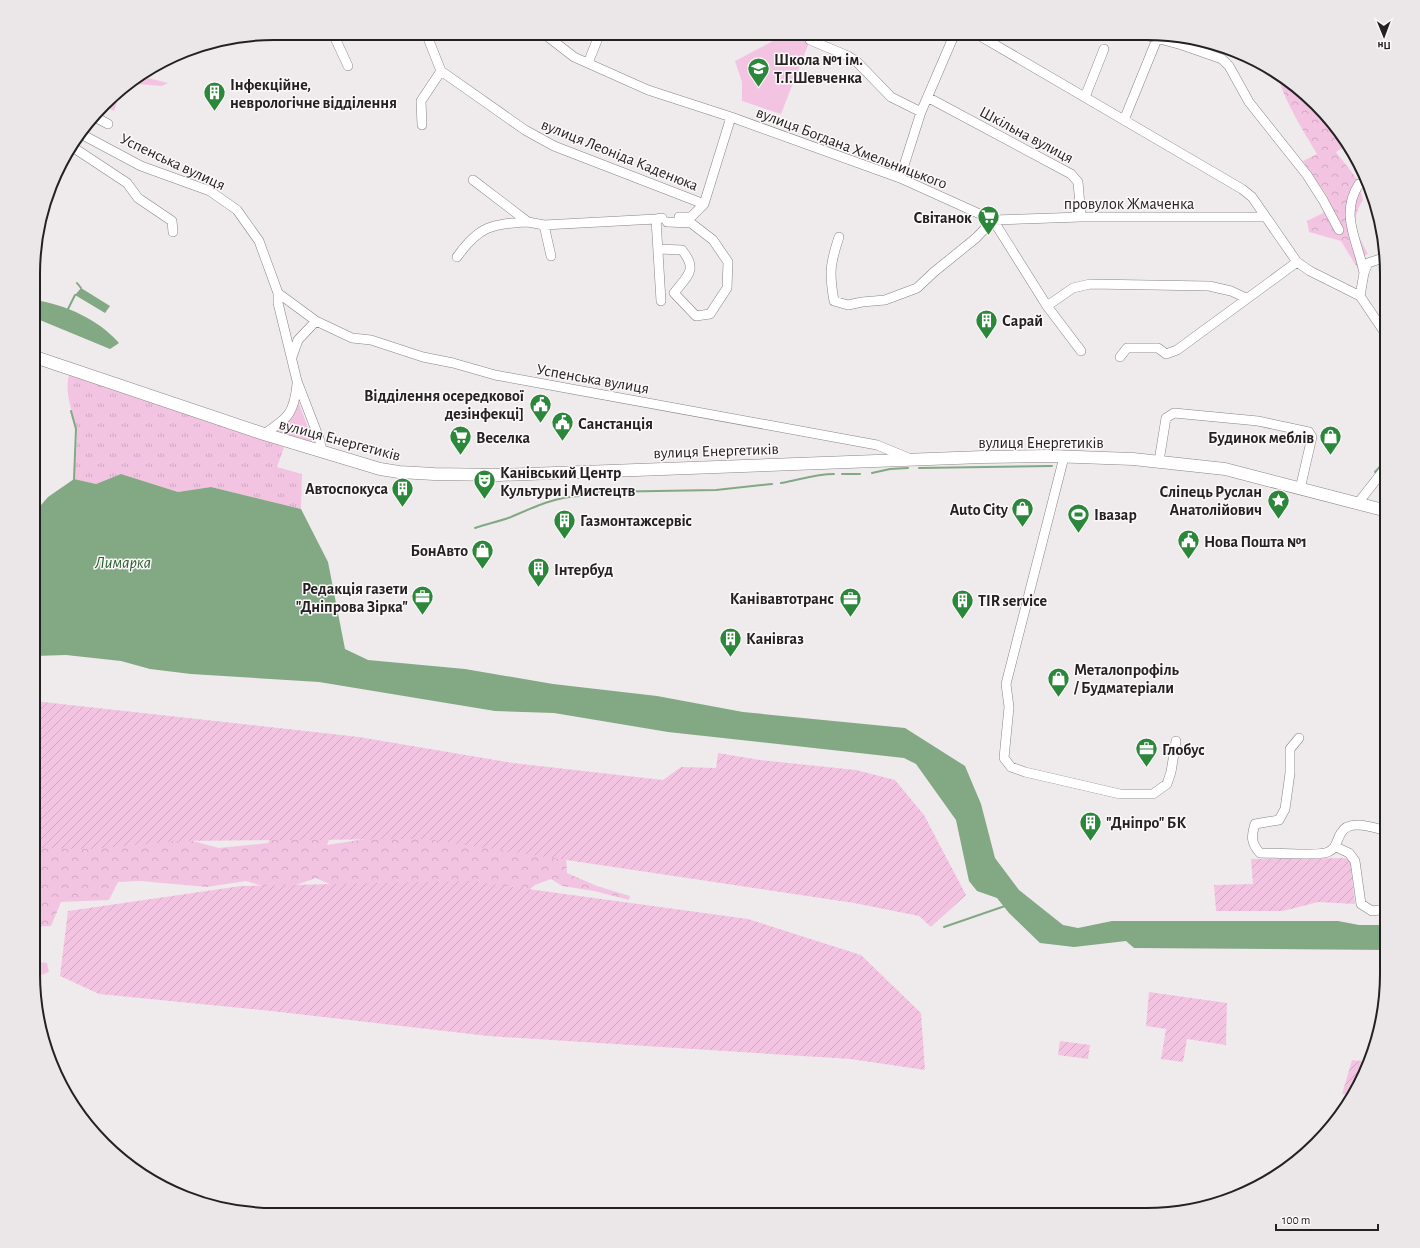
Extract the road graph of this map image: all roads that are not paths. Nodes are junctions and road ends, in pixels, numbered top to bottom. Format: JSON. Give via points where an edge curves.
{"nodes":[{"id":1,"x":336,"y":40,"type":"edge"},
{"id":2,"x":429,"y":40,"type":"edge"},
{"id":3,"x":552,"y":40,"type":"edge"},
{"id":4,"x":597,"y":40,"type":"edge"},
{"id":5,"x":810,"y":40,"type":"dead end"},
{"id":6,"x":952,"y":40,"type":"edge"},
{"id":7,"x":987,"y":40,"type":"edge"},
{"id":8,"x":1156,"y":41,"type":"edge"},
{"id":9,"x":1186,"y":43,"type":"edge"},
{"id":10,"x":1104,"y":49,"type":"dead end"},
{"id":11,"x":588,"y":63,"type":"junction"},
{"id":12,"x":348,"y":66,"type":"dead end"},
{"id":13,"x":441,"y":71,"type":"junction"},
{"id":14,"x":1085,"y":97,"type":"junction"},
{"id":15,"x":929,"y":98,"type":"junction"},
{"id":16,"x":922,"y":112,"type":"junction"},
{"id":17,"x":731,"y":117,"type":"junction"},
{"id":18,"x":99,"y":119,"type":"edge"},
{"id":19,"x":1124,"y":120,"type":"junction"},
{"id":20,"x":108,"y":124,"type":"dead end"},
{"id":21,"x":422,"y":125,"type":"dead end"},
{"id":22,"x":85,"y":136,"type":"edge"},
{"id":23,"x":76,"y":149,"type":"edge"},
{"id":24,"x":900,"y":178,"type":"junction"},
{"id":25,"x":473,"y":180,"type":"dead end"},
{"id":26,"x":1362,"y":184,"type":"edge"},
{"id":27,"x":704,"y":204,"type":"junction"},
{"id":28,"x":1081,"y":217,"type":"junction"},
{"id":29,"x":1265,"y":217,"type":"junction"},
{"id":30,"x":656,"y":219,"type":"junction"},
{"id":31,"x":993,"y":220,"type":"junction"},
{"id":32,"x":528,"y":222,"type":"junction"},
{"id":33,"x":667,"y":222,"type":"dead end"},
{"id":34,"x":544,"y":225,"type":"junction"},
{"id":35,"x":1339,"y":230,"type":"dead end"},
{"id":36,"x":173,"y":232,"type":"dead end"},
{"id":37,"x":839,"y":238,"type":"dead end"},
{"id":38,"x":658,"y":249,"type":"junction"},
{"id":39,"x":551,"y":256,"type":"dead end"},
{"id":40,"x":457,"y":257,"type":"dead end"},
{"id":41,"x":1379,"y":259,"type":"edge"},
{"id":42,"x":1297,"y":262,"type":"junction"},
{"id":43,"x":1364,"y":273,"type":"junction"},
{"id":44,"x":661,"y":283,"type":"junction"},
{"id":45,"x":278,"y":293,"type":"junction"},
{"id":46,"x":674,"y":293,"type":"junction"},
{"id":47,"x":1360,"y":296,"type":"junction"},
{"id":48,"x":1246,"y":298,"type":"junction"},
{"id":49,"x":661,"y":301,"type":"dead end"},
{"id":50,"x":1047,"y":306,"type":"junction"},
{"id":51,"x":316,"y":321,"type":"junction"},
{"id":52,"x":1380,"y":327,"type":"edge"},
{"id":53,"x":1080,"y":352,"type":"dead end"},
{"id":54,"x":292,"y":357,"type":"junction"},
{"id":55,"x":1120,"y":357,"type":"dead end"},
{"id":56,"x":40,"y":359,"type":"edge"},
{"id":57,"x":297,"y":381,"type":"junction"},
{"id":58,"x":264,"y":434,"type":"junction"},
{"id":59,"x":322,"y":451,"type":"junction"},
{"id":60,"x":1064,"y":457,"type":"junction"},
{"id":61,"x":912,"y":459,"type":"junction"},
{"id":62,"x":1159,"y":461,"type":"junction"},
{"id":63,"x":1380,"y":475,"type":"edge"},
{"id":64,"x":1300,"y":489,"type":"junction"},
{"id":65,"x":1358,"y":503,"type":"junction"},
{"id":66,"x":1380,"y":509,"type":"edge"},
{"id":67,"x":1299,"y":738,"type":"dead end"},
{"id":68,"x":1176,"y":741,"type":"dead end"},
{"id":69,"x":1380,"y":829,"type":"edge"},
{"id":70,"x":1336,"y":847,"type":"junction"},
{"id":71,"x":1380,"y":910,"type":"edge"}],
"edges":[{"from":1,"to":12,"type":"street"},
{"from":2,"to":13,"type":"street"},
{"from":3,"to":11,"type":"street","name":"вулиця Богдана Хмельницького","via":[[574,57]]},
{"from":4,"to":11,"type":"street"},
{"from":5,"to":16,"type":"street","via":[[848,56],[891,97]]},
{"from":6,"to":15,"type":"street"},
{"from":7,"to":14,"type":"street"},
{"from":8,"to":19,"type":"street"},
{"from":9,"to":35,"type":"street","via":[[1222,59],[1229,66],[1250,102],[1307,175]]},
{"from":10,"to":14,"type":"street"},
{"from":11,"to":17,"type":"street","name":"вулиця Богдана Хмельницького","via":[[648,90]]},
{"from":13,"to":21,"type":"street","via":[[421,101]]},
{"from":13,"to":27,"type":"street","name":"вулиця Леоніда Каденюка","via":[[525,130],[554,146]]},
{"from":14,"to":19,"type":"street"},
{"from":15,"to":16,"type":"street"},
{"from":15,"to":28,"type":"street","name":"Шкільна вулиця","via":[[1071,174],[1078,182]]},
{"from":16,"to":24,"type":"street"},
{"from":17,"to":24,"type":"street","name":"вулиця Богдана Хмельницького"},
{"from":17,"to":27,"type":"street","name":"вулиця Богдана Хмельницького"},
{"from":18,"to":20,"type":"street"},
{"from":19,"to":29,"type":"street","via":[[1242,189],[1252,198]]},
{"from":22,"to":45,"type":"street","name":"Успенська вулиця","via":[[141,166],[210,191],[237,210],[259,242]]},
{"from":23,"to":36,"type":"street","via":[[127,183],[138,198],[172,220]]},
{"from":24,"to":31,"type":"street","name":"вулиця Богдана Хмельницького"},
{"from":25,"to":32,"type":"street","name":"вулиця Леоніда Каденюка"},
{"from":26,"to":43,"type":"street","via":[[1359,184],[1352,195],[1349,216]]},
{"from":27,"to":30,"type":"street","name":"вулиця Леоніда Каденюка","via":[[691,217]]},
{"from":28,"to":29,"type":"street","name":"провулок Жмаченка"},
{"from":28,"to":31,"type":"street","name":"провулок Жмаченка"},
{"from":29,"to":42,"type":"street"},
{"from":30,"to":34,"type":"street","name":"вулиця Леоніда Каденюка"},
{"from":30,"to":38,"type":"street"},
{"from":31,"to":37,"type":"street","via":[[976,238],[917,288],[885,300],[848,305],[834,301],[830,279],[831,264]]},
{"from":31,"to":50,"type":"street"},
{"from":32,"to":34,"type":"street","name":"вулиця Леоніда Каденюка"},
{"from":32,"to":40,"type":"street","name":"вулиця Леоніда Каденюка","via":[[486,228],[469,240]]},
{"from":33,"to":46,"type":"street","via":[[691,223],[713,240],[728,262],[727,288],[710,314],[696,316]]},
{"from":34,"to":39,"type":"street"},
{"from":38,"to":44,"type":"street"},
{"from":38,"to":46,"type":"street","via":[[682,250],[690,260],[690,273]]},
{"from":41,"to":43,"type":"street","via":[[1368,263]]},
{"from":42,"to":47,"type":"street"},
{"from":42,"to":48,"type":"street"},
{"from":43,"to":47,"type":"street"},
{"from":44,"to":46,"type":"street"},
{"from":44,"to":49,"type":"street"},
{"from":45,"to":51,"type":"street","name":"Успенська вулиця"},
{"from":45,"to":54,"type":"street","name":"Успенська вулиця","via":[[278,303]]},
{"from":47,"to":52,"type":"street"},
{"from":48,"to":50,"type":"street","via":[[1231,291],[1209,286],[1090,284],[1073,288]]},
{"from":48,"to":55,"type":"street","via":[[1177,350],[1166,354],[1158,348],[1127,348]]},
{"from":50,"to":53,"type":"street"},
{"from":51,"to":54,"type":"street","via":[[298,340]]},
{"from":51,"to":61,"type":"street","name":"Успенська вулиця","via":[[352,338],[371,340],[422,357],[453,362],[495,375],[877,445]]},
{"from":54,"to":57,"type":"street","name":"Успенська вулиця"},
{"from":56,"to":58,"type":"main road","name":"вулиця Енергетиків"},
{"from":57,"to":58,"type":"street","via":[[296,400],[286,420]]},
{"from":57,"to":59,"type":"street","name":"Успенська вулиця"},
{"from":58,"to":59,"type":"main road","name":"вулиця Енергетиків"},
{"from":59,"to":61,"type":"main road","name":"вулиця Енергетиків","via":[[380,469],[434,474],[499,474]]},
{"from":60,"to":61,"type":"main road","name":"вулиця Енергетиків"},
{"from":60,"to":62,"type":"main road","name":"вулиця Енергетиків"},
{"from":60,"to":68,"type":"street","via":[[1006,684],[1009,707],[1004,758],[1011,767],[1025,772],[1120,794],[1153,794],[1167,784]]},
{"from":62,"to":64,"type":"main road","name":"вулиця Енергетиків","via":[[1225,469]]},
{"from":62,"to":64,"type":"street","via":[[1166,418],[1174,413],[1258,420],[1309,432],[1312,436]]},
{"from":63,"to":65,"type":"street"},
{"from":64,"to":65,"type":"main road","name":"вулиця Енергетиків"},
{"from":65,"to":66,"type":"main road","name":"вулиця Енергетиків"},
{"from":67,"to":70,"type":"street","via":[[1290,749],[1285,809],[1279,820],[1255,824],[1251,835],[1252,844],[1260,853],[1326,853]]},
{"from":69,"to":70,"type":"street","via":[[1362,825],[1348,826],[1341,832]]},
{"from":70,"to":71,"type":"street","via":[[1349,853],[1354,861],[1360,904],[1372,911]]}]}
